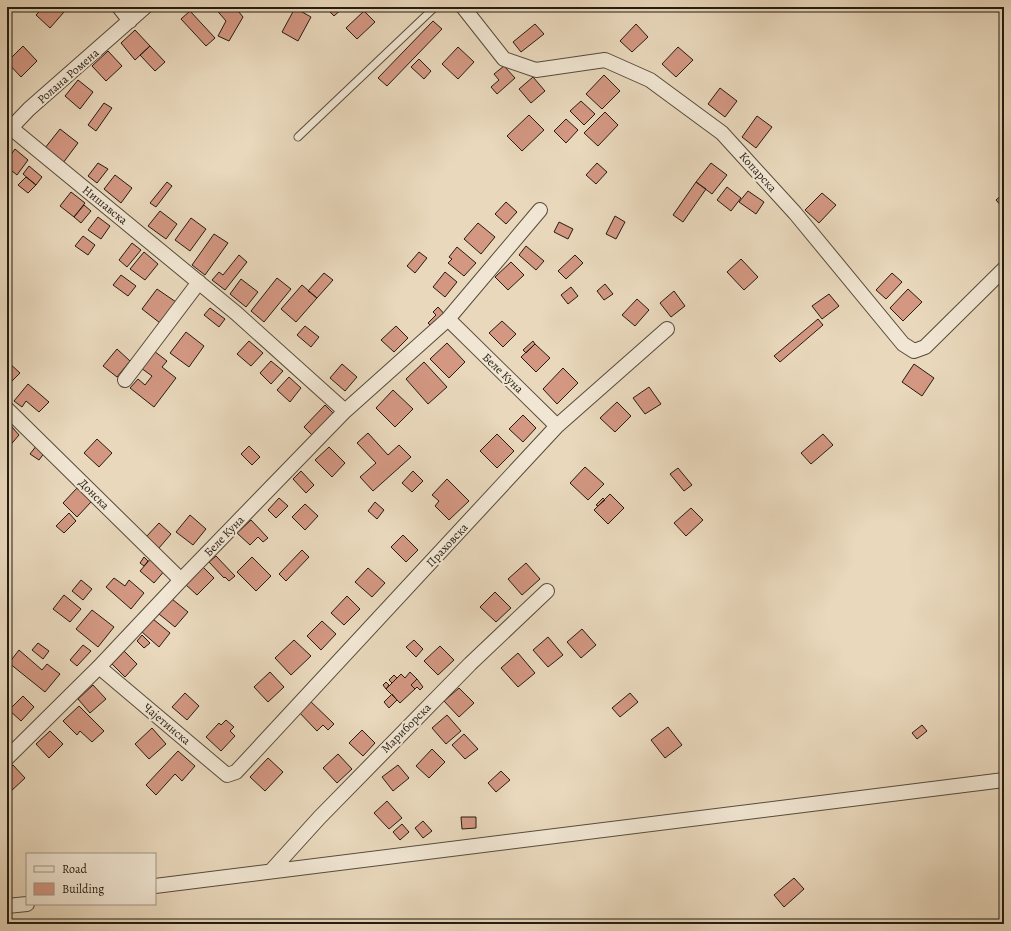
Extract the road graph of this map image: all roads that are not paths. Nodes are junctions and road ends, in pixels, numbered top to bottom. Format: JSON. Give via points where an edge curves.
{"nodes":[{"id":1,"x":119,"y":7,"type":"edge"},
{"id":2,"x":145,"y":7,"type":"edge"},
{"id":3,"x":435,"y":7,"type":"edge"},
{"id":4,"x":463,"y":7,"type":"edge"},
{"id":5,"x":130,"y":21,"type":"junction"},
{"id":6,"x":9,"y":130,"type":"edge"},
{"id":7,"x":298,"y":137,"type":"dead end"},
{"id":8,"x":540,"y":210,"type":"dead end"},
{"id":9,"x":1004,"y":269,"type":"edge"},
{"id":10,"x":199,"y":282,"type":"junction"},
{"id":11,"x":448,"y":319,"type":"junction"},
{"id":12,"x":667,"y":329,"type":"dead end"},
{"id":13,"x":125,"y":380,"type":"dead end"},
{"id":14,"x":7,"y":409,"type":"edge"},
{"id":15,"x":345,"y":411,"type":"junction"},
{"id":16,"x":557,"y":426,"type":"junction"},
{"id":17,"x":181,"y":580,"type":"junction"},
{"id":18,"x":547,"y":591,"type":"dead end"},
{"id":19,"x":99,"y":667,"type":"junction"},
{"id":20,"x":7,"y":758,"type":"edge"},
{"id":21,"x":236,"y":772,"type":"joint"},
{"id":22,"x":1004,"y":780,"type":"edge"},
{"id":23,"x":271,"y":871,"type":"junction"},
{"id":24,"x":156,"y":886,"type":"edge"},
{"id":25,"x":26,"y":904,"type":"edge"},
{"id":26,"x":7,"y":906,"type":"edge"}],
"edges":[{"from":1,"to":5,"type":"street"},
{"from":2,"to":5,"type":"street","name":"Ролана Ромена"},
{"from":3,"to":7,"type":"lane"},
{"from":4,"to":9,"type":"street","name":"Копарска","via":[[504,59],[536,70],[605,60],[650,80],[722,134],[795,213],[903,344],[914,351],[925,347]]},
{"from":5,"to":6,"type":"street","name":"Ролана Ромена","via":[[29,109]]},
{"from":6,"to":10,"type":"street","name":"Нишавска"},
{"from":8,"to":11,"type":"street","name":"Беле Куна"},
{"from":10,"to":13,"type":"street"},
{"from":10,"to":15,"type":"street","name":"Нишавска"},
{"from":11,"to":15,"type":"street","name":"Беле Куна"},
{"from":11,"to":16,"type":"street","name":"Беле Куна"},
{"from":12,"to":16,"type":"street","name":"Праховска"},
{"from":14,"to":17,"type":"street","name":"Донска"},
{"from":15,"to":17,"type":"street","name":"Беле Куна"},
{"from":16,"to":21,"type":"street","name":"Праховска"},
{"from":17,"to":19,"type":"street","name":"Беле Куна"},
{"from":18,"to":23,"type":"street","name":"Мариборска","via":[[470,664],[319,818]]},
{"from":19,"to":20,"type":"street","name":"Беле Куна"},
{"from":19,"to":21,"type":"street","name":"Чајетинска","via":[[227,775]]},
{"from":22,"to":23,"type":"street"},
{"from":23,"to":24,"type":"street"},
{"from":25,"to":26,"type":"street"}]}
